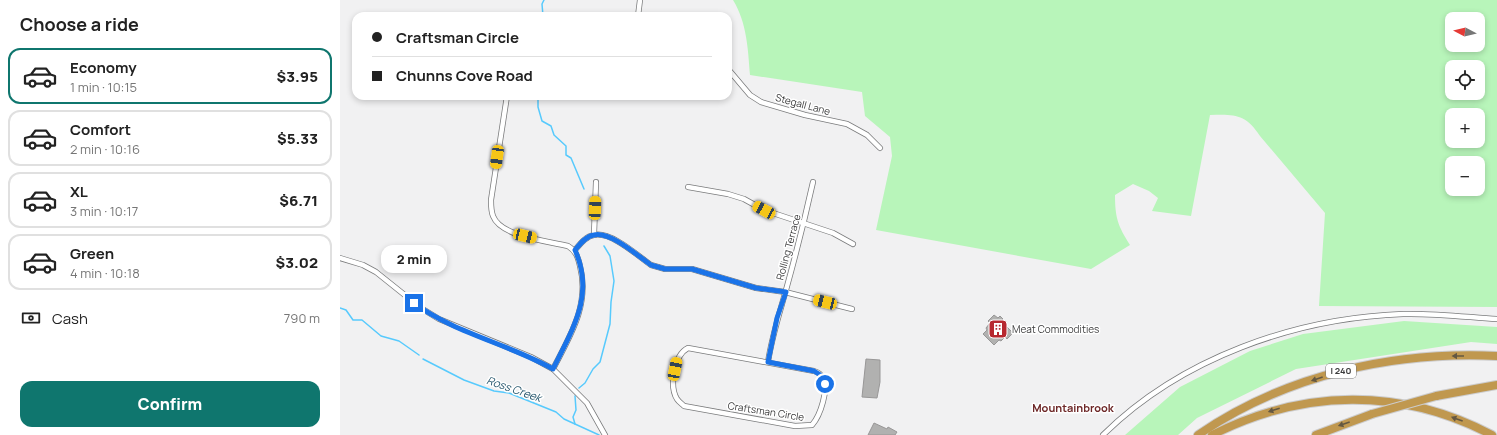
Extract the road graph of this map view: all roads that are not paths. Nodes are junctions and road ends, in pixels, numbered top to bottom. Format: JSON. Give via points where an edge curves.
{"nodes":[{"id":1,"x":640,"y":0,"type":"edge"},
{"id":2,"x":638,"y":12,"type":"edge"},
{"id":3,"x":732,"y":74,"type":"edge"},
{"id":4,"x":506,"y":100,"type":"edge"},
{"id":5,"x":880,"y":148,"type":"dead end"},
{"id":6,"x":596,"y":182,"type":"dead end"},
{"id":7,"x":813,"y":182,"type":"dead end"},
{"id":8,"x":688,"y":187,"type":"dead end"},
{"id":9,"x":804,"y":223,"type":"junction"},
{"id":10,"x":594,"y":234,"type":"junction"},
{"id":11,"x":853,"y":244,"type":"dead end"},
{"id":12,"x":575,"y":250,"type":"junction"},
{"id":13,"x":340,"y":258,"type":"edge"},
{"id":14,"x":786,"y":292,"type":"junction"},
{"id":15,"x":852,"y":309,"type":"dead end"},
{"id":16,"x":1497,"y":319,"type":"edge"},
{"id":17,"x":1497,"y":356,"type":"edge"},
{"id":18,"x":768,"y":362,"type":"junction"},
{"id":19,"x":553,"y":369,"type":"junction"},
{"id":20,"x":1497,"y":385,"type":"edge"},
{"id":21,"x":605,"y":435,"type":"edge"},
{"id":22,"x":1103,"y":435,"type":"edge"},
{"id":23,"x":1198,"y":435,"type":"edge"},
{"id":24,"x":1212,"y":435,"type":"edge"},
{"id":25,"x":1316,"y":435,"type":"edge"},
{"id":26,"x":1492,"y":435,"type":"edge"}],
"edges":[{"from":1,"to":2,"type":"street"},
{"from":3,"to":5,"type":"street","name":"Stegall Lane","via":[[750,95],[761,102],[847,124],[867,135]]},
{"from":4,"to":12,"type":"street","via":[[491,200],[492,215],[506,230]]},
{"from":6,"to":10,"type":"street"},
{"from":7,"to":9,"type":"street","name":"Rolling Terrace"},
{"from":8,"to":9,"type":"street","via":[[728,194],[764,210]]},
{"from":9,"to":11,"type":"street"},
{"from":9,"to":14,"type":"street","name":"Rolling Terrace"},
{"from":10,"to":12,"type":"street"},
{"from":10,"to":14,"type":"street","via":[[611,237],[658,268],[692,269],[756,288]]},
{"from":12,"to":19,"type":"street","via":[[584,282],[582,301],[578,318]]},
{"from":13,"to":19,"type":"street","via":[[376,272],[439,319],[531,357]]},
{"from":14,"to":15,"type":"street"},
{"from":14,"to":18,"type":"street","name":"Rolling Terrace","via":[[777,318]]},
{"from":16,"to":22,"type":"street","via":[[1404,314],[1340,320],[1288,332],[1235,350],[1164,386],[1133,408]]},
{"from":17,"to":23,"type":"highway","number":"I 240","one_way":true,"via":[[1407,359],[1348,370],[1261,399]]},
{"from":18,"to":18,"type":"street","name":"Craftsman Circle","via":[[688,348],[683,350],[676,360],[674,390],[677,400],[684,406],[795,426],[812,425],[818,419],[822,407],[825,384],[822,376],[814,371]]},
{"from":19,"to":21,"type":"street","via":[[587,403]]},
{"from":20,"to":25,"type":"highway","one_way":true,"bridge":true,"via":[[1436,396],[1372,414]]},
{"from":26,"to":24,"type":"highway","one_way":true,"via":[[1456,419],[1419,407],[1354,399],[1282,407]]}]}
